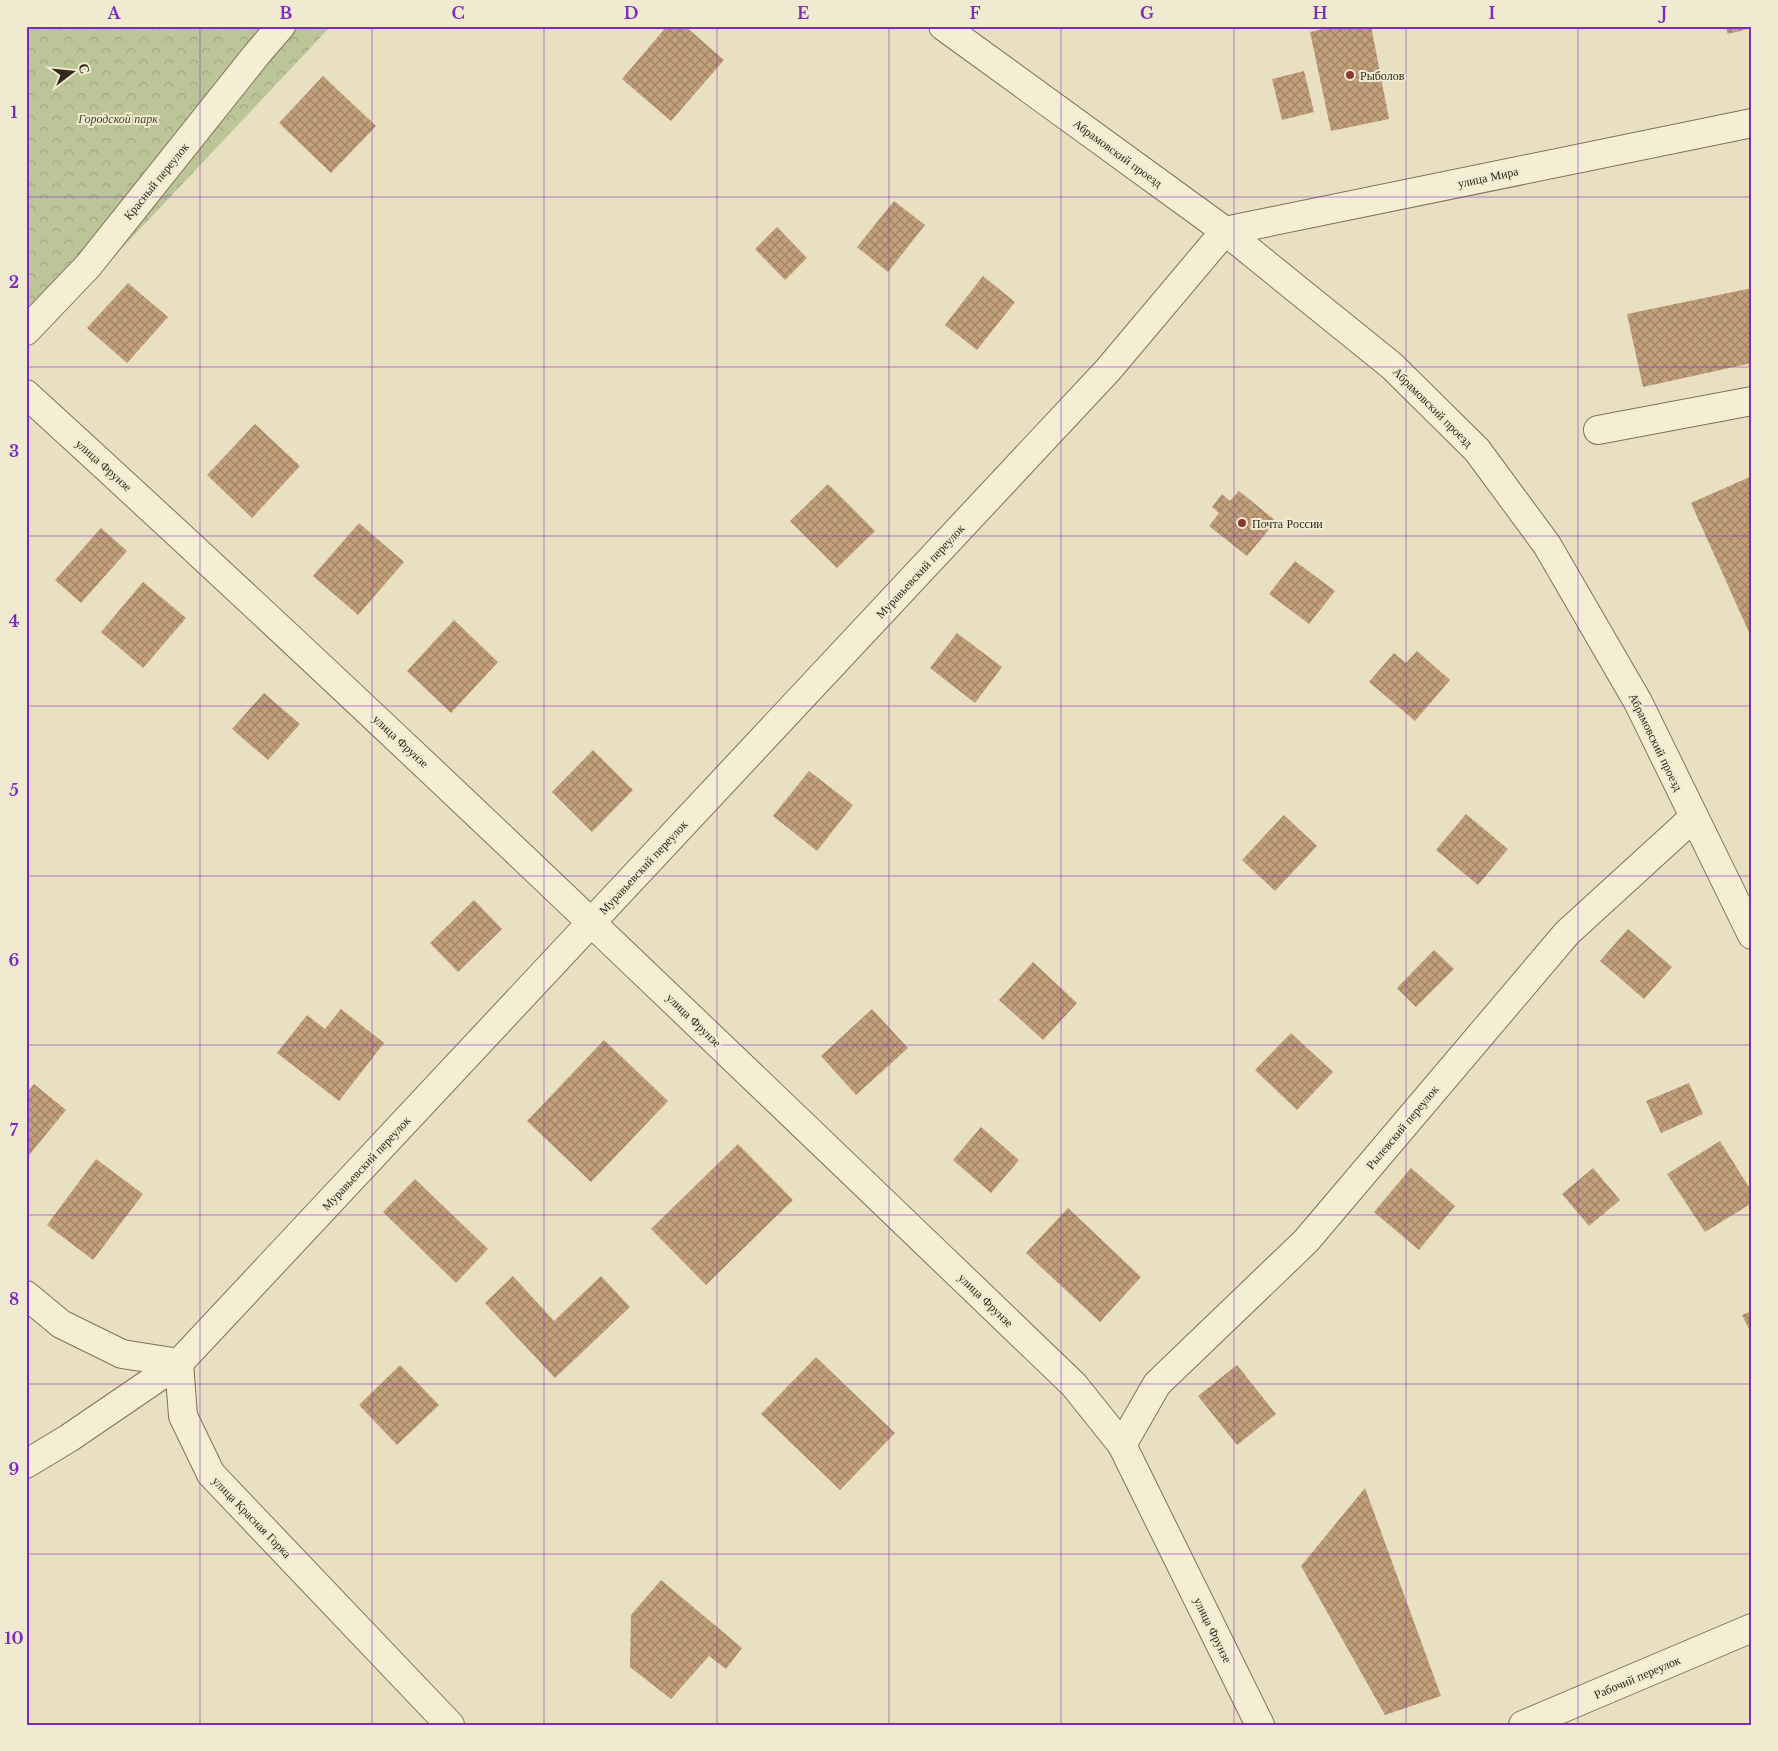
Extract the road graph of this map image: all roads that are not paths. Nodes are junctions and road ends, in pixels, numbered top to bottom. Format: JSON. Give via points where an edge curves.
{"nodes":[{"id":1,"x":281,"y":26,"type":"edge"},
{"id":2,"x":943,"y":26,"type":"edge"},
{"id":3,"x":1752,"y":123,"type":"edge"},
{"id":4,"x":1225,"y":231,"type":"junction"},
{"id":5,"x":26,"y":331,"type":"edge"},
{"id":6,"x":26,"y":394,"type":"edge"},
{"id":7,"x":1752,"y":401,"type":"edge"},
{"id":8,"x":1598,"y":430,"type":"dead end"},
{"id":9,"x":1694,"y":817,"type":"junction"},
{"id":10,"x":592,"y":922,"type":"junction"},
{"id":11,"x":1752,"y":936,"type":"edge"},
{"id":12,"x":26,"y":1295,"type":"edge"},
{"id":13,"x":179,"y":1363,"type":"junction"},
{"id":14,"x":1122,"y":1445,"type":"junction"},
{"id":15,"x":26,"y":1464,"type":"edge"},
{"id":16,"x":1752,"y":1628,"type":"edge"},
{"id":17,"x":450,"y":1725,"type":"edge"},
{"id":18,"x":1260,"y":1725,"type":"edge"},
{"id":19,"x":1523,"y":1725,"type":"edge"}],
"edges":[{"from":1,"to":5,"type":"street","name":"Красный переулок","via":[[88,266]]},
{"from":2,"to":4,"type":"street","name":"Абрамовский проезд"},
{"from":3,"to":4,"type":"street","name":"улица Мира"},
{"from":4,"to":9,"type":"street","name":"Абрамовский проезд","via":[[1392,366],[1477,450],[1552,553],[1638,702]]},
{"from":4,"to":10,"type":"street","name":"Муравьевский переулок","via":[[1108,370]]},
{"from":6,"to":10,"type":"street","name":"улица Фрунзе","via":[[218,569]]},
{"from":7,"to":8,"type":"street"},
{"from":9,"to":11,"type":"street","name":"Абрамовский проезд"},
{"from":9,"to":14,"type":"street","name":"Рылевский переулок","via":[[1567,933],[1306,1241],[1157,1384]]},
{"from":10,"to":13,"type":"street","name":"Муравьевский переулок"},
{"from":10,"to":14,"type":"street","name":"улица Фрунзе","via":[[1074,1385]]},
{"from":12,"to":13,"type":"street","via":[[61,1324],[122,1354]]},
{"from":13,"to":15,"type":"street","name":"Муравьевский переулок"},
{"from":13,"to":17,"type":"street","name":"улица Красная Горка","via":[[183,1416],[211,1474]]},
{"from":14,"to":18,"type":"street","name":"улица Фрунзе"},
{"from":16,"to":19,"type":"street","name":"Рабочий переулок"}]}
